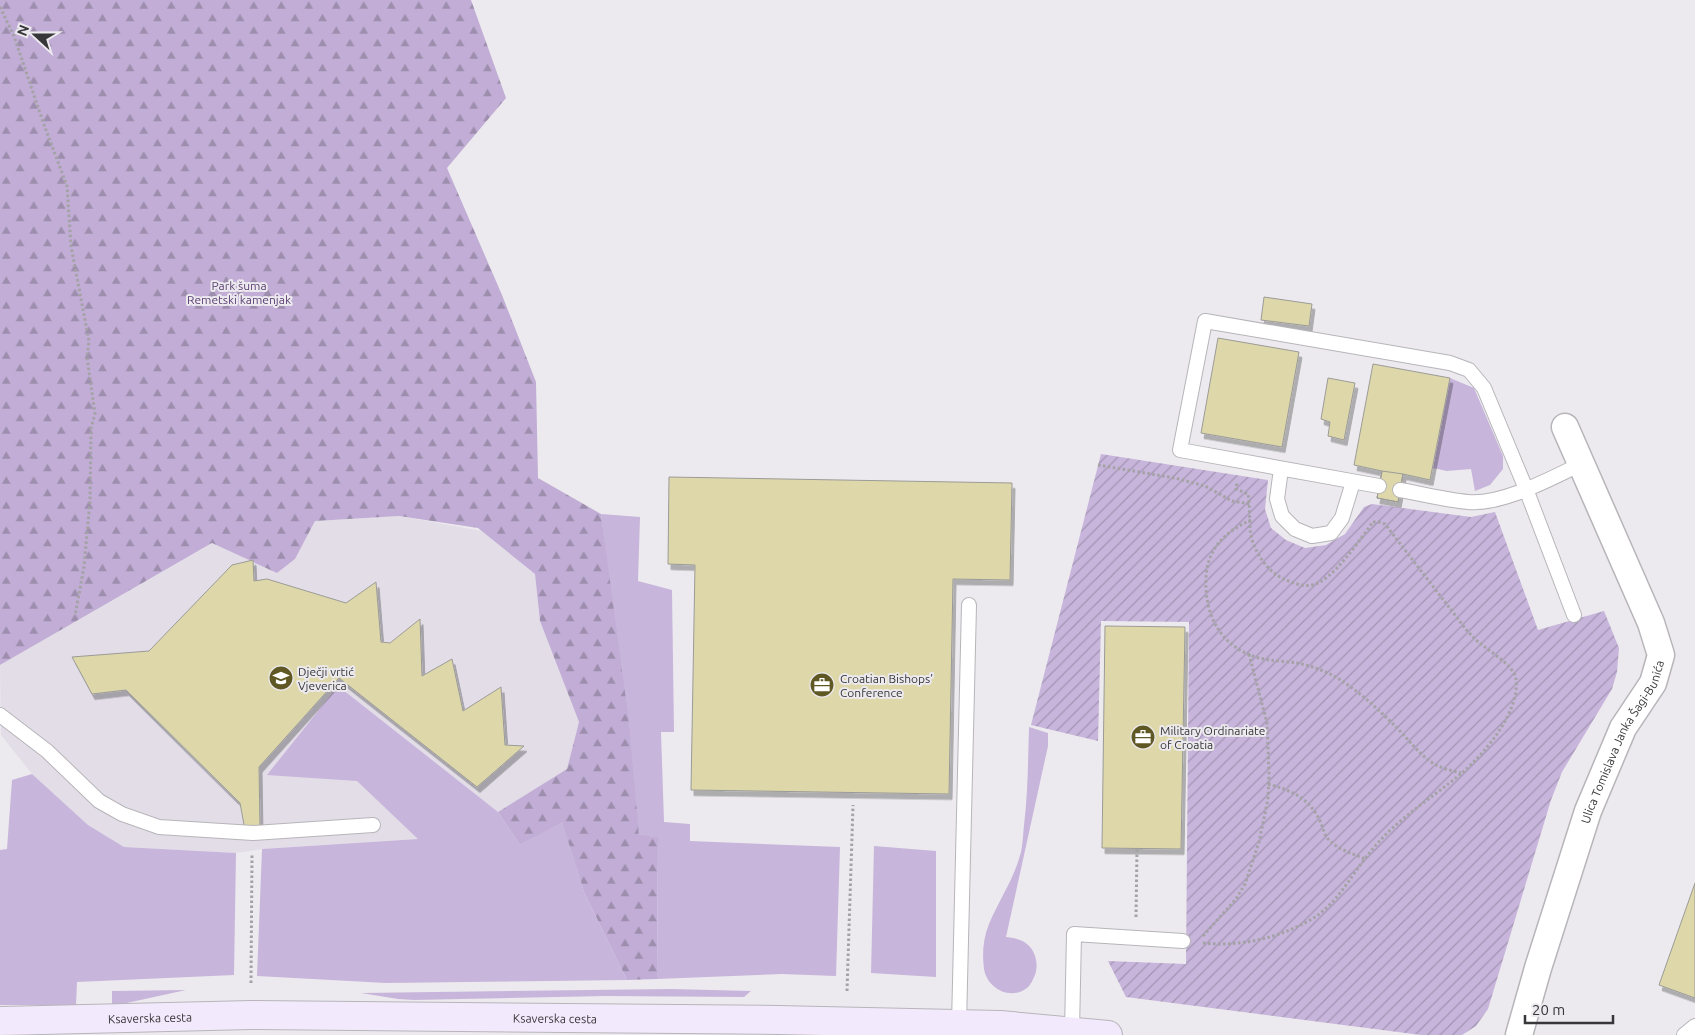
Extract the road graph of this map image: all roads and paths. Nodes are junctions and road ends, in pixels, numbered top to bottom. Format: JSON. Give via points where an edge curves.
{"nodes":[{"id":1,"x":0,"y":7,"type":"edge"},
{"id":2,"x":1565,"y":427,"type":"dead end"},
{"id":3,"x":1241,"y":461,"type":"junction"},
{"id":4,"x":1581,"y":464,"type":"junction"},
{"id":5,"x":1098,"y":465,"type":"dead end"},
{"id":6,"x":1281,"y":469,"type":"junction"},
{"id":7,"x":1354,"y":482,"type":"junction"},
{"id":8,"x":1379,"y":486,"type":"dead end"},
{"id":9,"x":1526,"y":489,"type":"junction"},
{"id":10,"x":1400,"y":490,"type":"dead end"},
{"id":11,"x":1250,"y":504,"type":"junction"},
{"id":12,"x":1251,"y":520,"type":"junction"},
{"id":13,"x":969,"y":605,"type":"dead end"},
{"id":14,"x":1574,"y":615,"type":"dead end"},
{"id":15,"x":75,"y":616,"type":"dead end"},
{"id":16,"x":1249,"y":654,"type":"junction"},
{"id":17,"x":0,"y":715,"type":"edge"},
{"id":18,"x":1461,"y":773,"type":"junction"},
{"id":19,"x":1268,"y":784,"type":"junction"},
{"id":20,"x":853,"y":805,"type":"dead end"},
{"id":21,"x":373,"y":825,"type":"dead end"},
{"id":22,"x":253,"y":833,"type":"junction"},
{"id":23,"x":1137,"y":849,"type":"dead end"},
{"id":24,"x":1365,"y":859,"type":"junction"},
{"id":25,"x":1136,"y":938,"type":"junction"},
{"id":26,"x":1183,"y":941,"type":"dead end"},
{"id":27,"x":251,"y":983,"type":"dead end"},
{"id":28,"x":847,"y":991,"type":"dead end"},
{"id":29,"x":0,"y":1021,"type":"edge"},
{"id":30,"x":959,"y":1024,"type":"junction"},
{"id":31,"x":1695,"y":1026,"type":"edge"},
{"id":32,"x":1072,"y":1031,"type":"junction"},
{"id":33,"x":1108,"y":1035,"type":"edge"},
{"id":34,"x":1519,"y":1035,"type":"edge"},
{"id":35,"x":1684,"y":1035,"type":"edge"}],
"edges":[{"from":1,"to":15,"type":"path","via":[[14,36],[67,186],[71,246],[89,341],[87,357],[95,414],[91,428],[90,501],[84,567]]},
{"from":2,"to":4,"type":"street","name":"Ulica Tomislava Janka Šagi-Bunića"},
{"from":3,"to":6,"type":"lane"},
{"from":3,"to":9,"type":"lane","via":[[1180,450],[1205,320],[1450,363],[1469,370],[1484,388]]},
{"from":3,"to":11,"type":"path","via":[[1236,489],[1248,494]]},
{"from":4,"to":9,"type":"lane"},
{"from":4,"to":34,"type":"street","name":"Ulica Tomislava Janka Šagi-Bunića","via":[[1651,623],[1661,655],[1653,683],[1622,728],[1588,811]]},
{"from":5,"to":11,"type":"path","via":[[1175,478],[1205,486],[1232,501]]},
{"from":6,"to":7,"type":"lane"},
{"from":6,"to":7,"type":"lane","via":[[1277,499],[1282,516],[1296,529],[1312,536],[1331,533],[1342,518]]},
{"from":7,"to":8,"type":"lane"},
{"from":9,"to":10,"type":"lane","via":[[1498,500],[1470,502]]},
{"from":9,"to":14,"type":"lane"},
{"from":11,"to":12,"type":"path"},
{"from":12,"to":16,"type":"path","via":[[1235,527],[1213,552],[1207,568],[1206,589],[1217,629],[1231,644]]},
{"from":12,"to":18,"type":"path","via":[[1252,538],[1269,570],[1282,579],[1313,585],[1344,561],[1373,522],[1384,524],[1473,638],[1510,668],[1516,682],[1514,698],[1503,725]]},
{"from":13,"to":30,"type":"lane"},
{"from":16,"to":18,"type":"path","via":[[1321,669],[1339,679],[1383,715],[1420,754],[1436,765]]},
{"from":16,"to":19,"type":"path","via":[[1267,723]]},
{"from":17,"to":22,"type":"lane","via":[[47,751],[99,801],[122,814],[159,827]]},
{"from":18,"to":24,"type":"path","via":[[1376,844]]},
{"from":19,"to":24,"type":"path","via":[[1302,797],[1319,818],[1330,841]]},
{"from":19,"to":24,"type":"path","via":[[1259,842],[1245,884],[1236,899],[1197,942],[1256,941],[1289,930],[1330,905]]},
{"from":20,"to":28,"type":"path"},
{"from":21,"to":22,"type":"lane"},
{"from":22,"to":27,"type":"path"},
{"from":23,"to":25,"type":"path"},
{"from":25,"to":26,"type":"lane"},
{"from":25,"to":32,"type":"lane","via":[[1074,934]]},
{"from":29,"to":30,"type":"main road","name":"Ksaverska cesta","via":[[262,1015]]},
{"from":30,"to":32,"type":"main road","name":"Ksaverska cesta"},
{"from":31,"to":35,"type":"lane"},
{"from":32,"to":33,"type":"main road","name":"Ksaverska cesta"}]}
